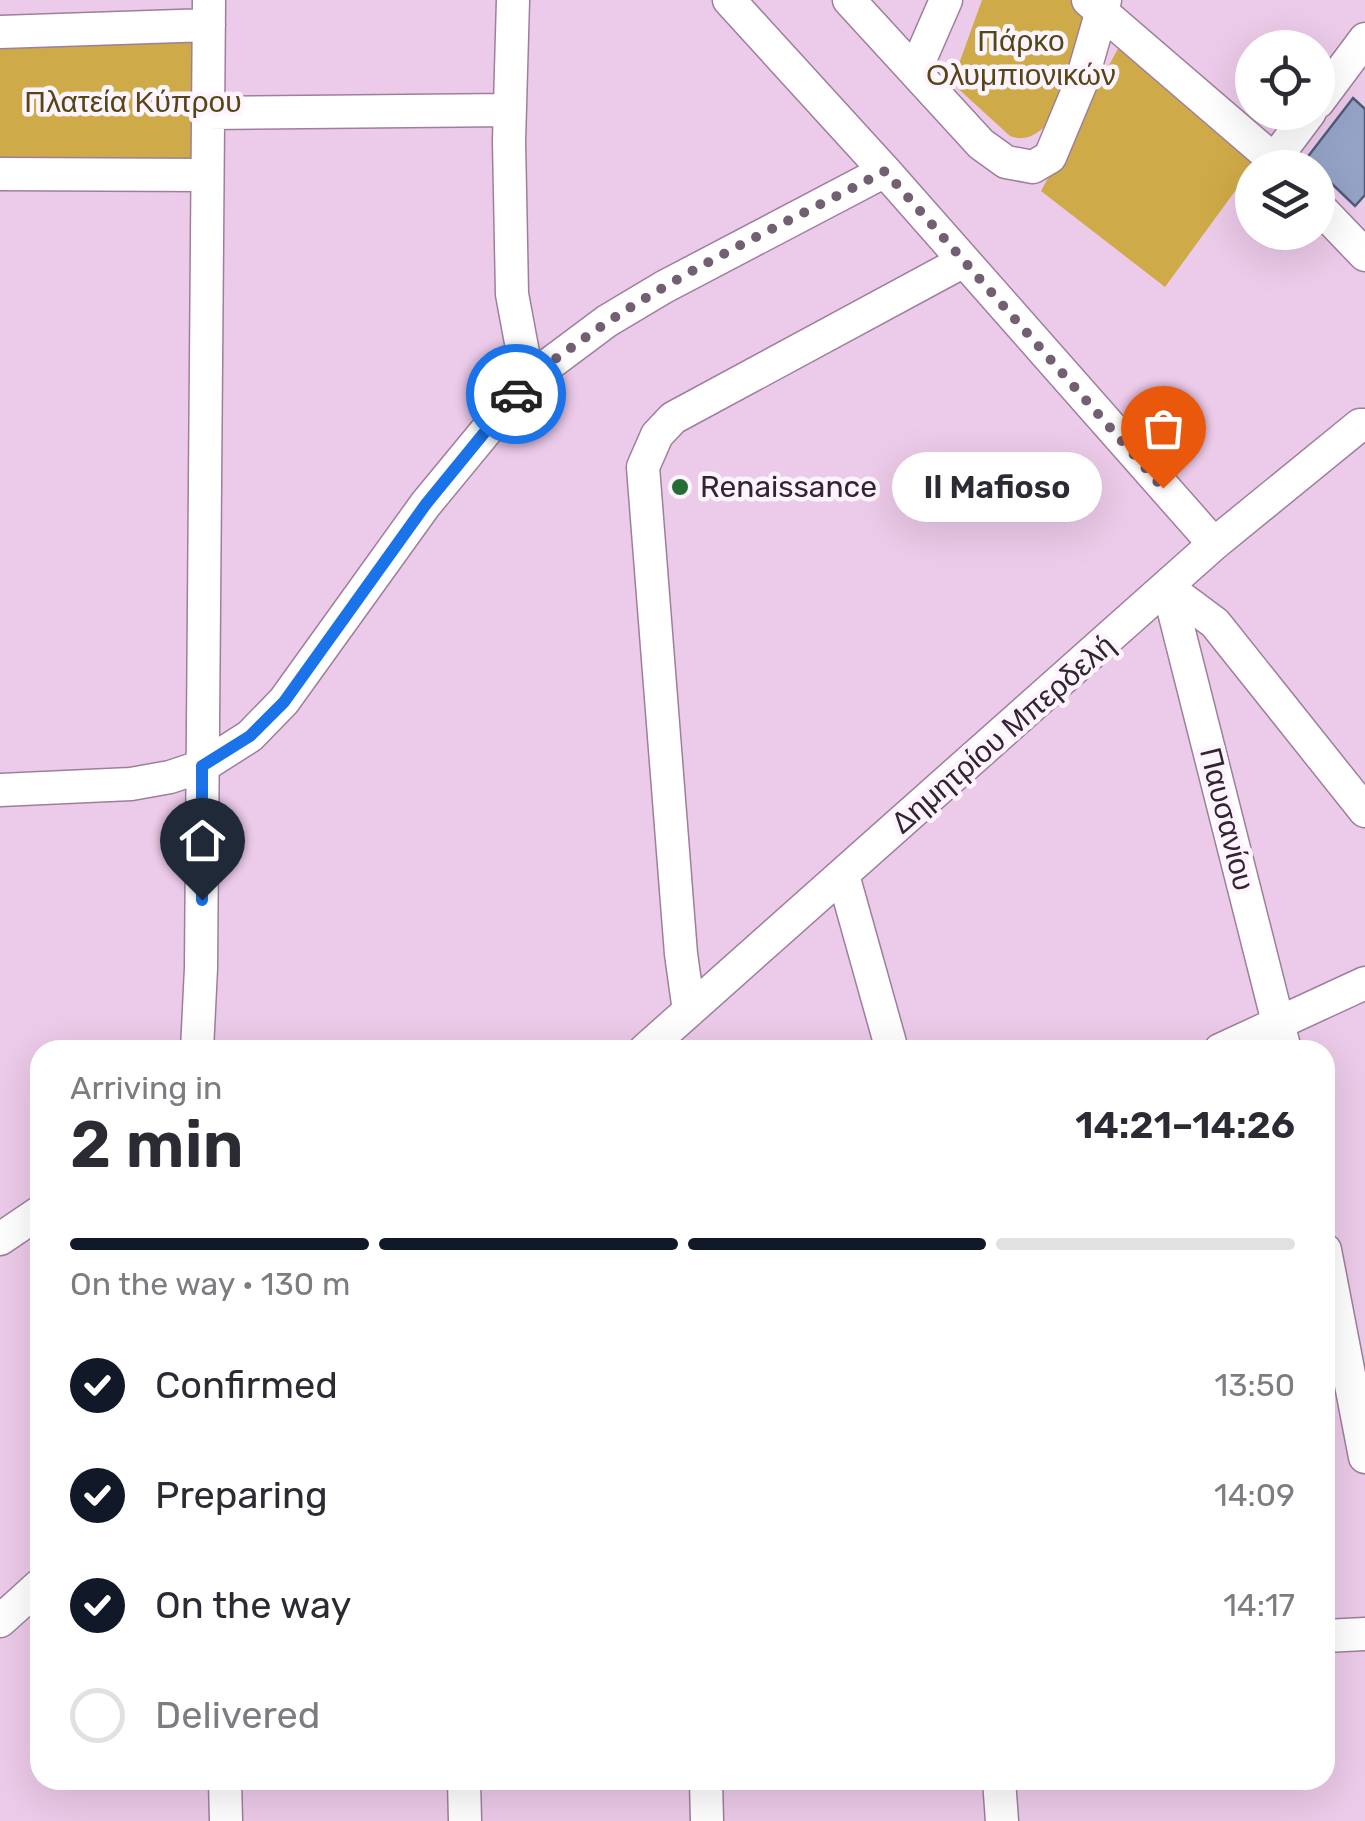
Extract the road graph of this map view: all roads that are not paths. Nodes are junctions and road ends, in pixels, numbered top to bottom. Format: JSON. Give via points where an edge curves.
{"nodes":[{"id":1,"x":514,"y":0,"type":"edge"},
{"id":2,"x":729,"y":0,"type":"edge"},
{"id":3,"x":849,"y":0,"type":"edge"},
{"id":4,"x":946,"y":0,"type":"edge"},
{"id":5,"x":1098,"y":4,"type":"edge"},
{"id":6,"x":209,"y":12,"type":"edge"},
{"id":7,"x":0,"y":32,"type":"edge"},
{"id":8,"x":1365,"y":39,"type":"edge"},
{"id":9,"x":916,"y":71,"type":"junction"},
{"id":10,"x":1335,"y":79,"type":"edge"},
{"id":11,"x":510,"y":110,"type":"junction"},
{"id":12,"x":208,"y":113,"type":"junction"},
{"id":13,"x":1261,"y":150,"type":"edge"},
{"id":14,"x":885,"y":171,"type":"junction"},
{"id":15,"x":0,"y":174,"type":"edge"},
{"id":16,"x":205,"y":175,"type":"junction"},
{"id":17,"x":1335,"y":224,"type":"edge"},
{"id":18,"x":1365,"y":256,"type":"edge"},
{"id":19,"x":962,"y":262,"type":"junction"},
{"id":20,"x":528,"y":380,"type":"junction"},
{"id":21,"x":1365,"y":425,"type":"edge"},
{"id":22,"x":1214,"y":544,"type":"junction"},
{"id":23,"x":1168,"y":588,"type":"junction"},
{"id":24,"x":202,"y":766,"type":"junction"},
{"id":25,"x":0,"y":790,"type":"edge"},
{"id":26,"x":1365,"y":811,"type":"edge"},
{"id":27,"x":843,"y":875,"type":"junction"},
{"id":28,"x":1365,"y":983,"type":"edge"},
{"id":29,"x":689,"y":1011,"type":"junction"},
{"id":30,"x":1282,"y":1037,"type":"edge"},
{"id":31,"x":198,"y":1040,"type":"edge"},
{"id":32,"x":656,"y":1040,"type":"edge"},
{"id":33,"x":889,"y":1040,"type":"edge"},
{"id":34,"x":30,"y":1219,"type":"edge"},
{"id":35,"x":0,"y":1240,"type":"edge"},
{"id":36,"x":1335,"y":1354,"type":"edge"},
{"id":37,"x":1339,"y":1395,"type":"edge"},
{"id":38,"x":1365,"y":1457,"type":"edge"},
{"id":39,"x":30,"y":1594,"type":"edge"},
{"id":40,"x":0,"y":1620,"type":"edge"},
{"id":41,"x":1365,"y":1634,"type":"edge"},
{"id":42,"x":1335,"y":1636,"type":"edge"},
{"id":43,"x":225,"y":1790,"type":"edge"},
{"id":44,"x":464,"y":1790,"type":"edge"},
{"id":45,"x":706,"y":1790,"type":"edge"},
{"id":46,"x":999,"y":1790,"type":"edge"},
{"id":47,"x":226,"y":1821,"type":"edge"},
{"id":48,"x":464,"y":1821,"type":"edge"},
{"id":49,"x":707,"y":1821,"type":"edge"},
{"id":50,"x":1002,"y":1821,"type":"edge"}],
"edges":[{"from":1,"to":11,"type":"street"},
{"from":2,"to":14,"type":"street"},
{"from":3,"to":9,"type":"street"},
{"from":4,"to":9,"type":"street"},
{"from":5,"to":9,"type":"street","via":[[1080,83],[1050,157],[1033,167],[1006,162],[980,144]]},
{"from":5,"to":13,"type":"street"},
{"from":6,"to":7,"type":"street"},
{"from":6,"to":12,"type":"street"},
{"from":8,"to":10,"type":"street"},
{"from":11,"to":12,"type":"street"},
{"from":11,"to":20,"type":"street","via":[[512,294]]},
{"from":12,"to":16,"type":"street"},
{"from":14,"to":19,"type":"street"},
{"from":14,"to":20,"type":"street","via":[[664,287]]},
{"from":15,"to":16,"type":"street"},
{"from":16,"to":24,"type":"street"},
{"from":17,"to":18,"type":"street"},
{"from":19,"to":22,"type":"street"},
{"from":19,"to":29,"type":"street","via":[[673,418],[648,450],[644,467]]},
{"from":20,"to":24,"type":"street","via":[[426,504],[284,702],[250,736]]},
{"from":21,"to":22,"type":"street","name":"Δημητρίου Μπερδελή"},
{"from":22,"to":23,"type":"street","name":"Δημητρίου Μπερδελή"},
{"from":23,"to":26,"type":"street","via":[[1215,623]]},
{"from":23,"to":27,"type":"street","name":"Δημητρίου Μπερδελή"},
{"from":23,"to":30,"type":"street","name":"Παυσανίου"},
{"from":24,"to":25,"type":"street","via":[[130,784]]},
{"from":24,"to":31,"type":"street"},
{"from":27,"to":29,"type":"street","name":"Δημητρίου Μπερδελή"},
{"from":27,"to":33,"type":"street"},
{"from":28,"to":30,"type":"street"},
{"from":29,"to":32,"type":"street","name":"Δημητρίου Μπερδελή"},
{"from":34,"to":35,"type":"street"},
{"from":36,"to":37,"type":"street"},
{"from":37,"to":38,"type":"street"},
{"from":39,"to":40,"type":"street"},
{"from":41,"to":42,"type":"street"},
{"from":43,"to":47,"type":"street"},
{"from":44,"to":48,"type":"street"},
{"from":45,"to":49,"type":"street"},
{"from":46,"to":50,"type":"street"}]}
